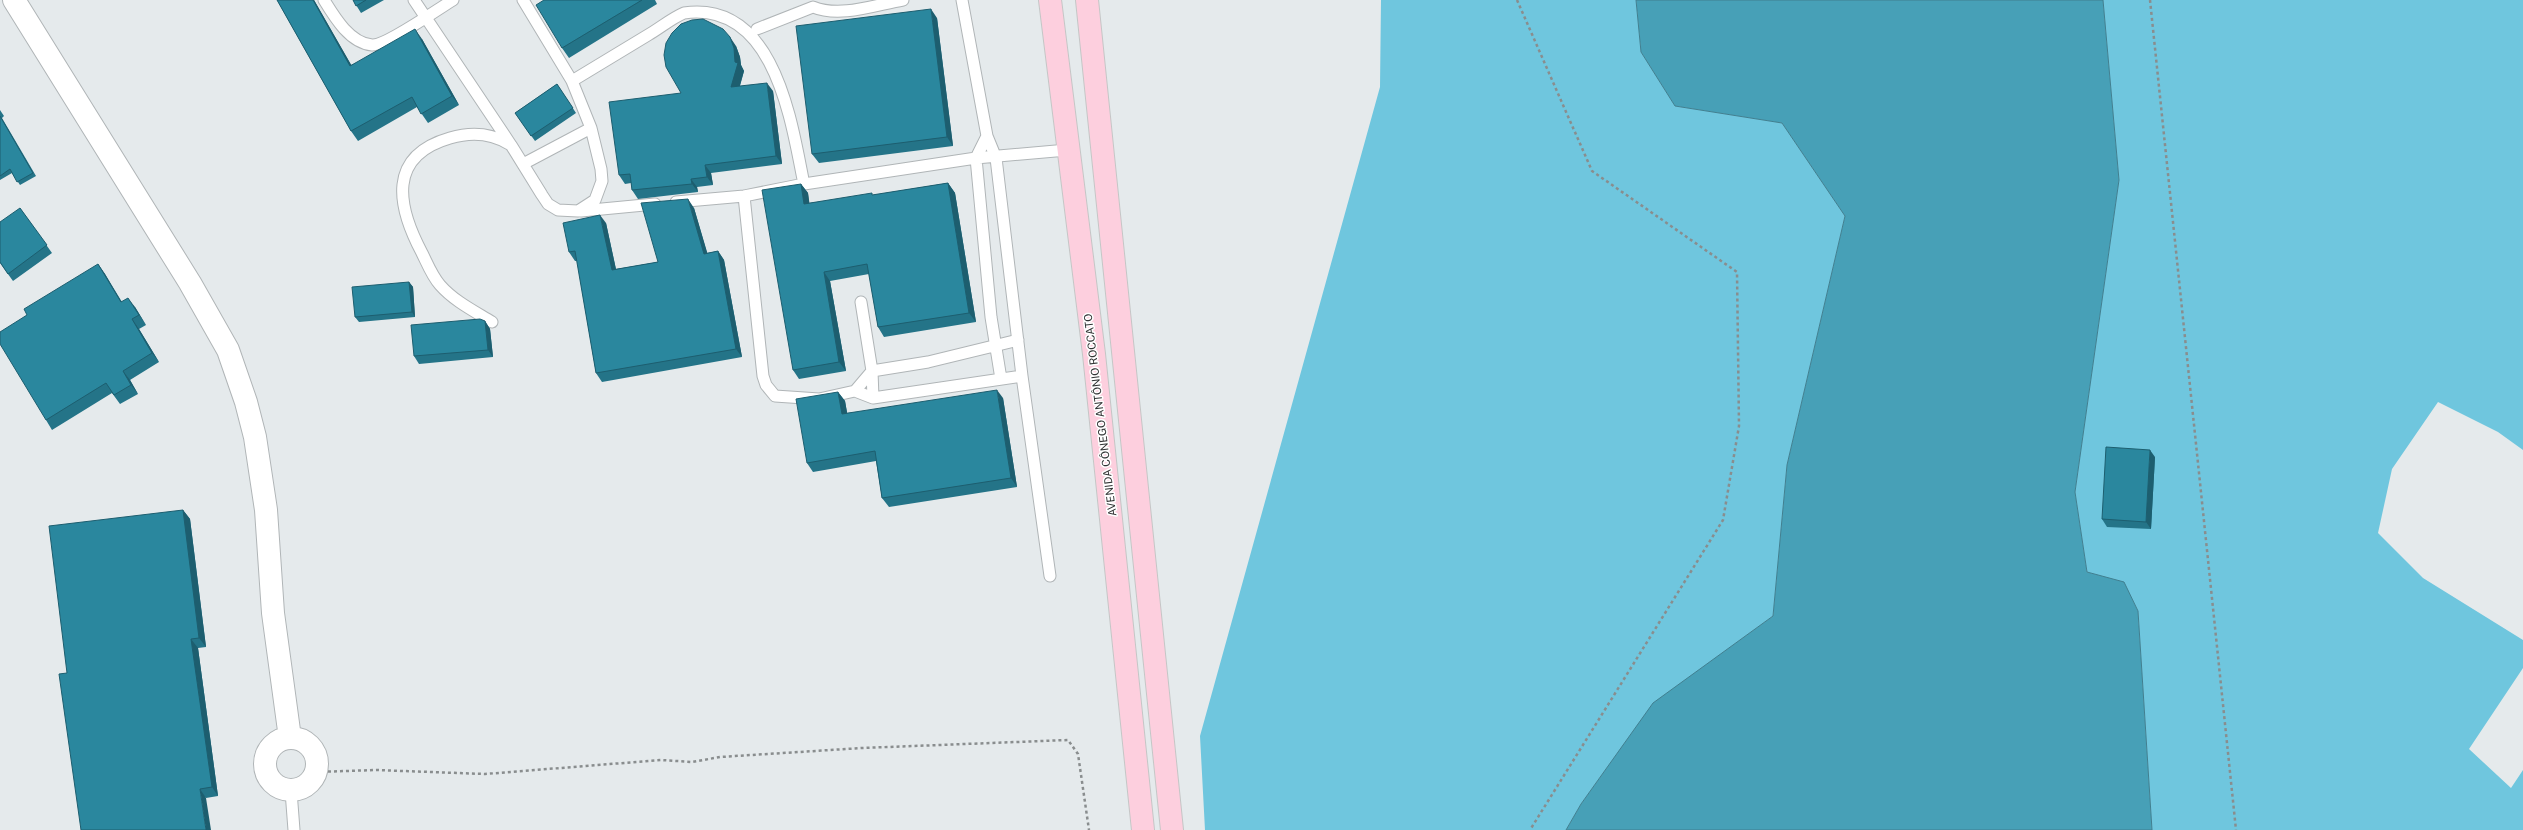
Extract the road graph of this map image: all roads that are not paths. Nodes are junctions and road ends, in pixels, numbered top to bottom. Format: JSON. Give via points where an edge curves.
{"nodes":[{"id":1,"x":14,"y":0,"type":"edge"},
{"id":2,"x":324,"y":0,"type":"edge"},
{"id":3,"x":414,"y":0,"type":"edge"},
{"id":4,"x":453,"y":0,"type":"edge"},
{"id":5,"x":523,"y":0,"type":"edge"},
{"id":6,"x":903,"y":0,"type":"edge"},
{"id":7,"x":962,"y":0,"type":"edge"},
{"id":8,"x":1050,"y":0,"type":"edge"},
{"id":9,"x":1087,"y":0,"type":"edge"},
{"id":10,"x":814,"y":3,"type":"edge"},
{"id":11,"x":425,"y":17,"type":"junction"},
{"id":12,"x":757,"y":29,"type":"junction"},
{"id":13,"x":572,"y":81,"type":"junction"},
{"id":14,"x":591,"y":128,"type":"junction"},
{"id":15,"x":987,"y":136,"type":"junction"},
{"id":16,"x":511,"y":145,"type":"junction"},
{"id":17,"x":1067,"y":150,"type":"junction"},
{"id":18,"x":976,"y":158,"type":"junction"},
{"id":19,"x":996,"y":158,"type":"junction"},
{"id":20,"x":523,"y":164,"type":"junction"},
{"id":21,"x":804,"y":184,"type":"junction"},
{"id":22,"x":744,"y":196,"type":"junction"},
{"id":23,"x":578,"y":211,"type":"junction"},
{"id":24,"x":861,"y":302,"type":"dead end"},
{"id":25,"x":492,"y":322,"type":"dead end"},
{"id":26,"x":1018,"y":340,"type":"junction"},
{"id":27,"x":995,"y":347,"type":"junction"},
{"id":28,"x":872,"y":371,"type":"junction"},
{"id":29,"x":1022,"y":376,"type":"junction"},
{"id":30,"x":1001,"y":379,"type":"junction"},
{"id":31,"x":855,"y":390,"type":"junction"},
{"id":32,"x":873,"y":398,"type":"junction"},
{"id":33,"x":1050,"y":576,"type":"dead end"},
{"id":34,"x":290,"y":738,"type":"junction"},
{"id":35,"x":291,"y":791,"type":"junction"},
{"id":36,"x":294,"y":830,"type":"edge"},
{"id":37,"x":1143,"y":830,"type":"edge"},
{"id":38,"x":1172,"y":830,"type":"edge"}],
"edges":[{"from":1,"to":34,"type":"street","via":[[190,283],[228,350],[255,437],[266,510],[273,613]]},
{"from":2,"to":11,"type":"lane","via":[[350,34],[362,42],[374,45],[390,39]]},
{"from":3,"to":11,"type":"lane"},
{"from":4,"to":11,"type":"lane"},
{"from":5,"to":13,"type":"lane"},
{"from":6,"to":10,"type":"lane","via":[[837,11],[822,10]]},
{"from":7,"to":15,"type":"lane"},
{"from":8,"to":17,"type":"main road","name":"AVENIDA CÔNEGO ANTÔNIO ROCCATO"},
{"from":9,"to":38,"type":"main road"},
{"from":10,"to":12,"type":"lane"},
{"from":11,"to":16,"type":"lane"},
{"from":12,"to":13,"type":"lane","via":[[730,9],[695,9],[684,13]]},
{"from":12,"to":21,"type":"lane","via":[[768,44],[783,83]]},
{"from":13,"to":14,"type":"lane"},
{"from":14,"to":20,"type":"lane"},
{"from":14,"to":23,"type":"lane","via":[[602,181],[595,200]]},
{"from":15,"to":18,"type":"lane"},
{"from":15,"to":19,"type":"lane"},
{"from":16,"to":20,"type":"lane"},
{"from":16,"to":25,"type":"lane","via":[[498,137],[476,134],[438,141],[421,151],[408,164],[402,185],[404,206],[412,234],[439,284],[460,303]]},
{"from":17,"to":19,"type":"lane"},
{"from":17,"to":37,"type":"main road","name":"AVENIDA CÔNEGO ANTÔNIO ROCCATO","via":[[1095,370]]},
{"from":18,"to":19,"type":"lane"},
{"from":18,"to":21,"type":"lane"},
{"from":18,"to":27,"type":"lane"},
{"from":19,"to":26,"type":"lane"},
{"from":20,"to":23,"type":"lane","via":[[548,204],[558,210]]},
{"from":21,"to":22,"type":"lane"},
{"from":22,"to":23,"type":"lane"},
{"from":22,"to":31,"type":"lane","via":[[766,385],[775,396],[791,398],[819,399]]},
{"from":24,"to":28,"type":"lane"},
{"from":26,"to":27,"type":"lane"},
{"from":26,"to":29,"type":"lane"},
{"from":27,"to":28,"type":"lane"},
{"from":27,"to":30,"type":"lane"},
{"from":28,"to":31,"type":"lane"},
{"from":28,"to":32,"type":"lane"},
{"from":29,"to":30,"type":"lane"},
{"from":29,"to":33,"type":"lane"},
{"from":30,"to":32,"type":"lane"},
{"from":31,"to":32,"type":"lane"},
{"from":34,"to":35,"type":"street","via":[[308,745],[315,758],[316,772],[306,785]]},
{"from":34,"to":35,"type":"street","via":[[282,739],[272,746],[264,764],[266,773],[275,786]]},
{"from":35,"to":36,"type":"lane"}]}
